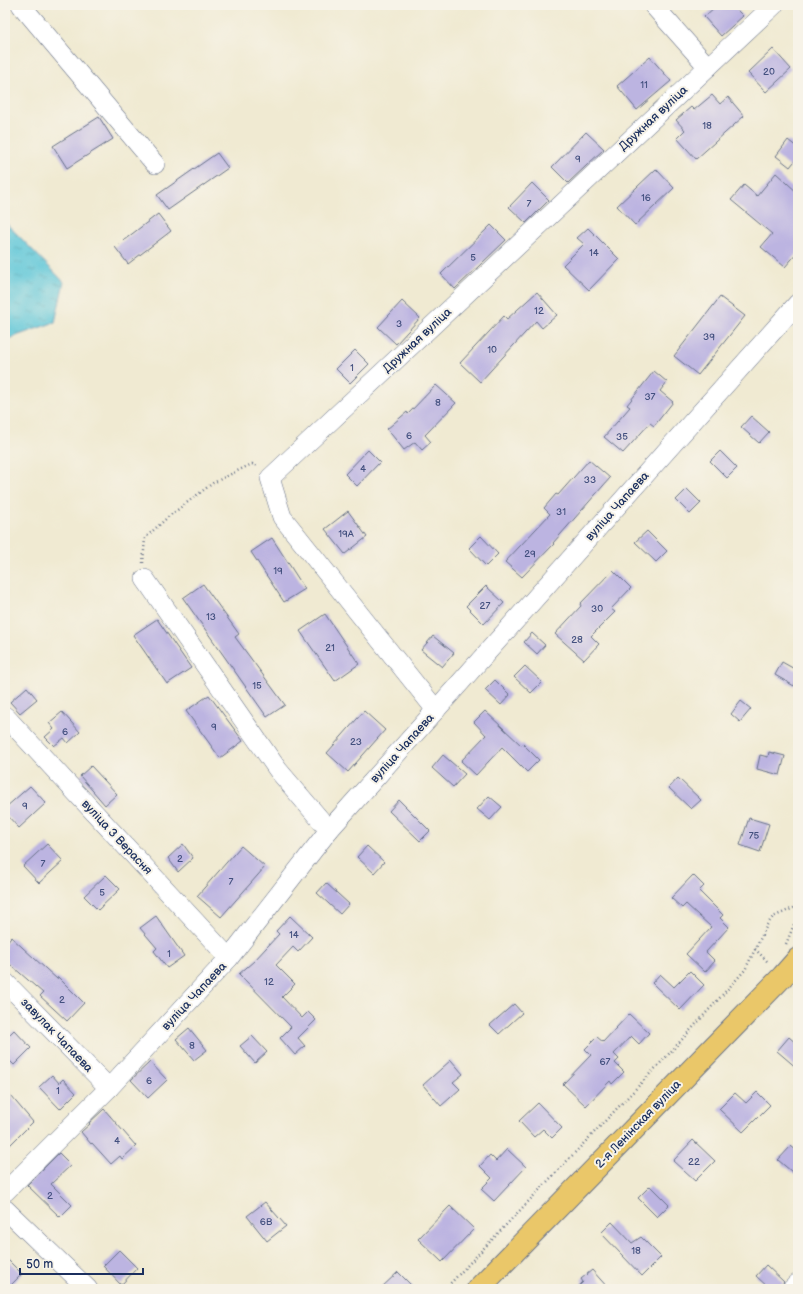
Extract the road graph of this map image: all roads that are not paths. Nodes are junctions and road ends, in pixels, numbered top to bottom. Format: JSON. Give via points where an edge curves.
{"nodes":[{"id":1,"x":21,"y":5,"type":"edge"},
{"id":2,"x":653,"y":5,"type":"edge"},
{"id":3,"x":774,"y":5,"type":"edge"},
{"id":4,"x":708,"y":67,"type":"junction"},
{"id":5,"x":155,"y":164,"type":"dead end"},
{"id":6,"x":798,"y":303,"type":"edge"},
{"id":7,"x":144,"y":579,"type":"road end"},
{"id":8,"x":436,"y":710,"type":"junction"},
{"id":9,"x":5,"y":716,"type":"edge"},
{"id":10,"x":329,"y":830,"type":"junction"},
{"id":11,"x":229,"y":958,"type":"junction"},
{"id":12,"x":798,"y":959,"type":"edge"},
{"id":13,"x":5,"y":982,"type":"edge"},
{"id":14,"x":108,"y":1088,"type":"junction"},
{"id":15,"x":5,"y":1192,"type":"edge"},
{"id":16,"x":5,"y":1209,"type":"edge"},
{"id":17,"x":798,"y":1283,"type":"edge"},
{"id":18,"x":88,"y":1289,"type":"edge"},
{"id":19,"x":478,"y":1289,"type":"edge"},
{"id":20,"x":792,"y":1289,"type":"edge"}],
"edges":[{"from":1,"to":5,"type":"street"},
{"from":2,"to":4,"type":"street"},
{"from":3,"to":4,"type":"street","name":"Дружная вуліца"},
{"from":4,"to":8,"type":"street","name":"Дружная вуліца","via":[[270,478],[282,517]]},
{"from":6,"to":8,"type":"street","name":"вуліца Чапаева"},
{"from":7,"to":10,"type":"street","via":[[278,770]]},
{"from":8,"to":10,"type":"street","name":"вуліца Чапаева"},
{"from":9,"to":11,"type":"street","name":"вуліца 3 Верасня"},
{"from":10,"to":11,"type":"street","name":"вуліца Чапаева"},
{"from":11,"to":14,"type":"street","name":"вуліца Чапаева"},
{"from":12,"to":19,"type":"main road","name":"2-я Ленінская вуліца"},
{"from":13,"to":14,"type":"street","name":"завулак Чапаева"},
{"from":14,"to":15,"type":"street","name":"вуліца Чапаева"},
{"from":16,"to":18,"type":"street"},
{"from":17,"to":20,"type":"street"}]}
